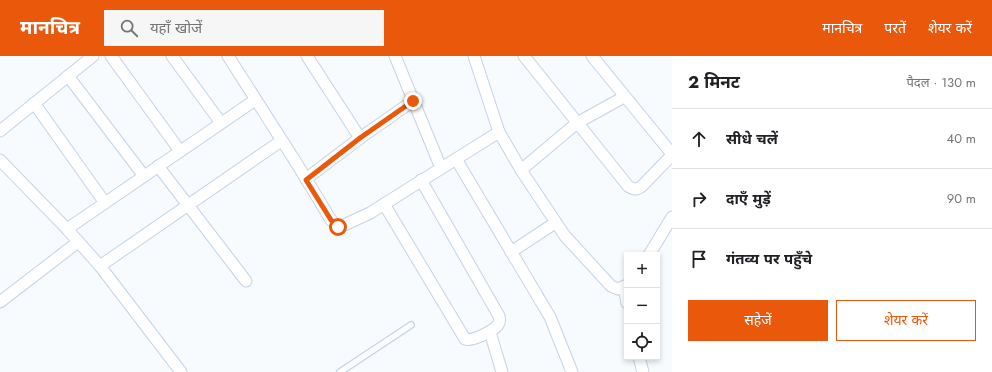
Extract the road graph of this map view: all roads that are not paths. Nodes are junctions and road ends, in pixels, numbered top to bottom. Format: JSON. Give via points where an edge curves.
{"nodes":[{"id":1,"x":93,"y":56,"type":"edge"},
{"id":2,"x":111,"y":56,"type":"edge"},
{"id":3,"x":172,"y":56,"type":"edge"},
{"id":4,"x":228,"y":56,"type":"edge"},
{"id":5,"x":308,"y":56,"type":"edge"},
{"id":6,"x":395,"y":56,"type":"edge"},
{"id":7,"x":474,"y":56,"type":"edge"},
{"id":8,"x":524,"y":56,"type":"edge"},
{"id":9,"x":592,"y":56,"type":"edge"},
{"id":10,"x":68,"y":76,"type":"junction"},
{"id":11,"x":624,"y":97,"type":"junction"},
{"id":12,"x":255,"y":100,"type":"junction"},
{"id":13,"x":413,"y":101,"type":"junction"},
{"id":14,"x":34,"y":103,"type":"junction"},
{"id":15,"x":221,"y":123,"type":"junction"},
{"id":16,"x":577,"y":123,"type":"junction"},
{"id":17,"x":0,"y":131,"type":"edge"},
{"id":18,"x":499,"y":132,"type":"junction"},
{"id":19,"x":360,"y":138,"type":"junction"},
{"id":20,"x":281,"y":140,"type":"junction"},
{"id":21,"x":180,"y":151,"type":"junction"},
{"id":22,"x":672,"y":155,"type":"edge"},
{"id":23,"x":456,"y":159,"type":"junction"},
{"id":24,"x":0,"y":160,"type":"edge"},
{"id":25,"x":158,"y":166,"type":"junction"},
{"id":26,"x":441,"y":168,"type":"junction"},
{"id":27,"x":521,"y":170,"type":"junction"},
{"id":28,"x":144,"y":176,"type":"junction"},
{"id":29,"x":306,"y":180,"type":"junction"},
{"id":30,"x":421,"y":180,"type":"junction"},
{"id":31,"x":105,"y":203,"type":"junction"},
{"id":32,"x":384,"y":204,"type":"junction"},
{"id":33,"x":188,"y":206,"type":"junction"},
{"id":34,"x":672,"y":217,"type":"edge"},
{"id":35,"x":555,"y":223,"type":"junction"},
{"id":36,"x":67,"y":229,"type":"junction"},
{"id":37,"x":78,"y":242,"type":"junction"},
{"id":38,"x":511,"y":252,"type":"junction"},
{"id":39,"x":651,"y":252,"type":"edge"},
{"id":40,"x":100,"y":266,"type":"junction"},
{"id":41,"x":246,"y":281,"type":"dead end"},
{"id":42,"x":624,"y":286,"type":"edge"},
{"id":43,"x":0,"y":302,"type":"edge"},
{"id":44,"x":411,"y":325,"type":"dead end"},
{"id":45,"x":490,"y":332,"type":"junction"},
{"id":46,"x":640,"y":360,"type":"edge"},
{"id":47,"x":181,"y":372,"type":"edge"},
{"id":48,"x":340,"y":372,"type":"edge"},
{"id":49,"x":502,"y":372,"type":"edge"},
{"id":50,"x":572,"y":372,"type":"edge"},
{"id":51,"x":643,"y":372,"type":"edge"}],
"edges":[{"from":1,"to":10,"type":"street"},
{"from":2,"to":21,"type":"street"},
{"from":3,"to":15,"type":"street"},
{"from":4,"to":12,"type":"street"},
{"from":5,"to":19,"type":"street"},
{"from":6,"to":13,"type":"street"},
{"from":7,"to":18,"type":"street"},
{"from":8,"to":16,"type":"street"},
{"from":9,"to":11,"type":"street"},
{"from":10,"to":14,"type":"street"},
{"from":10,"to":28,"type":"street"},
{"from":11,"to":16,"type":"street"},
{"from":11,"to":22,"type":"street"},
{"from":12,"to":15,"type":"street"},
{"from":12,"to":20,"type":"street"},
{"from":13,"to":19,"type":"street"},
{"from":13,"to":26,"type":"street"},
{"from":14,"to":17,"type":"street"},
{"from":14,"to":31,"type":"street"},
{"from":15,"to":21,"type":"street"},
{"from":16,"to":22,"type":"street","via":[[632,189],[642,186]]},
{"from":16,"to":27,"type":"street"},
{"from":18,"to":23,"type":"street"},
{"from":18,"to":27,"type":"street"},
{"from":19,"to":29,"type":"street"},
{"from":20,"to":29,"type":"street"},
{"from":20,"to":33,"type":"street"},
{"from":21,"to":25,"type":"street"},
{"from":23,"to":26,"type":"street"},
{"from":23,"to":38,"type":"street"},
{"from":24,"to":36,"type":"street"},
{"from":25,"to":28,"type":"street"},
{"from":25,"to":33,"type":"street"},
{"from":26,"to":30,"type":"street"},
{"from":27,"to":35,"type":"street"},
{"from":28,"to":31,"type":"street"},
{"from":29,"to":32,"type":"street","via":[[338,227]]},
{"from":30,"to":32,"type":"street"},
{"from":30,"to":45,"type":"street","via":[[500,316],[499,323]]},
{"from":31,"to":36,"type":"street"},
{"from":32,"to":45,"type":"street","via":[[465,339],[472,340]]},
{"from":33,"to":40,"type":"street"},
{"from":33,"to":41,"type":"street"},
{"from":34,"to":39,"type":"street"},
{"from":35,"to":38,"type":"street"},
{"from":35,"to":42,"type":"street","via":[[611,286],[618,289]]},
{"from":36,"to":37,"type":"street"},
{"from":37,"to":40,"type":"street"},
{"from":37,"to":43,"type":"street"},
{"from":38,"to":50,"type":"street","via":[[550,317]]},
{"from":40,"to":47,"type":"street"},
{"from":44,"to":48,"type":"lane"},
{"from":45,"to":49,"type":"street"},
{"from":46,"to":51,"type":"street"}]}
